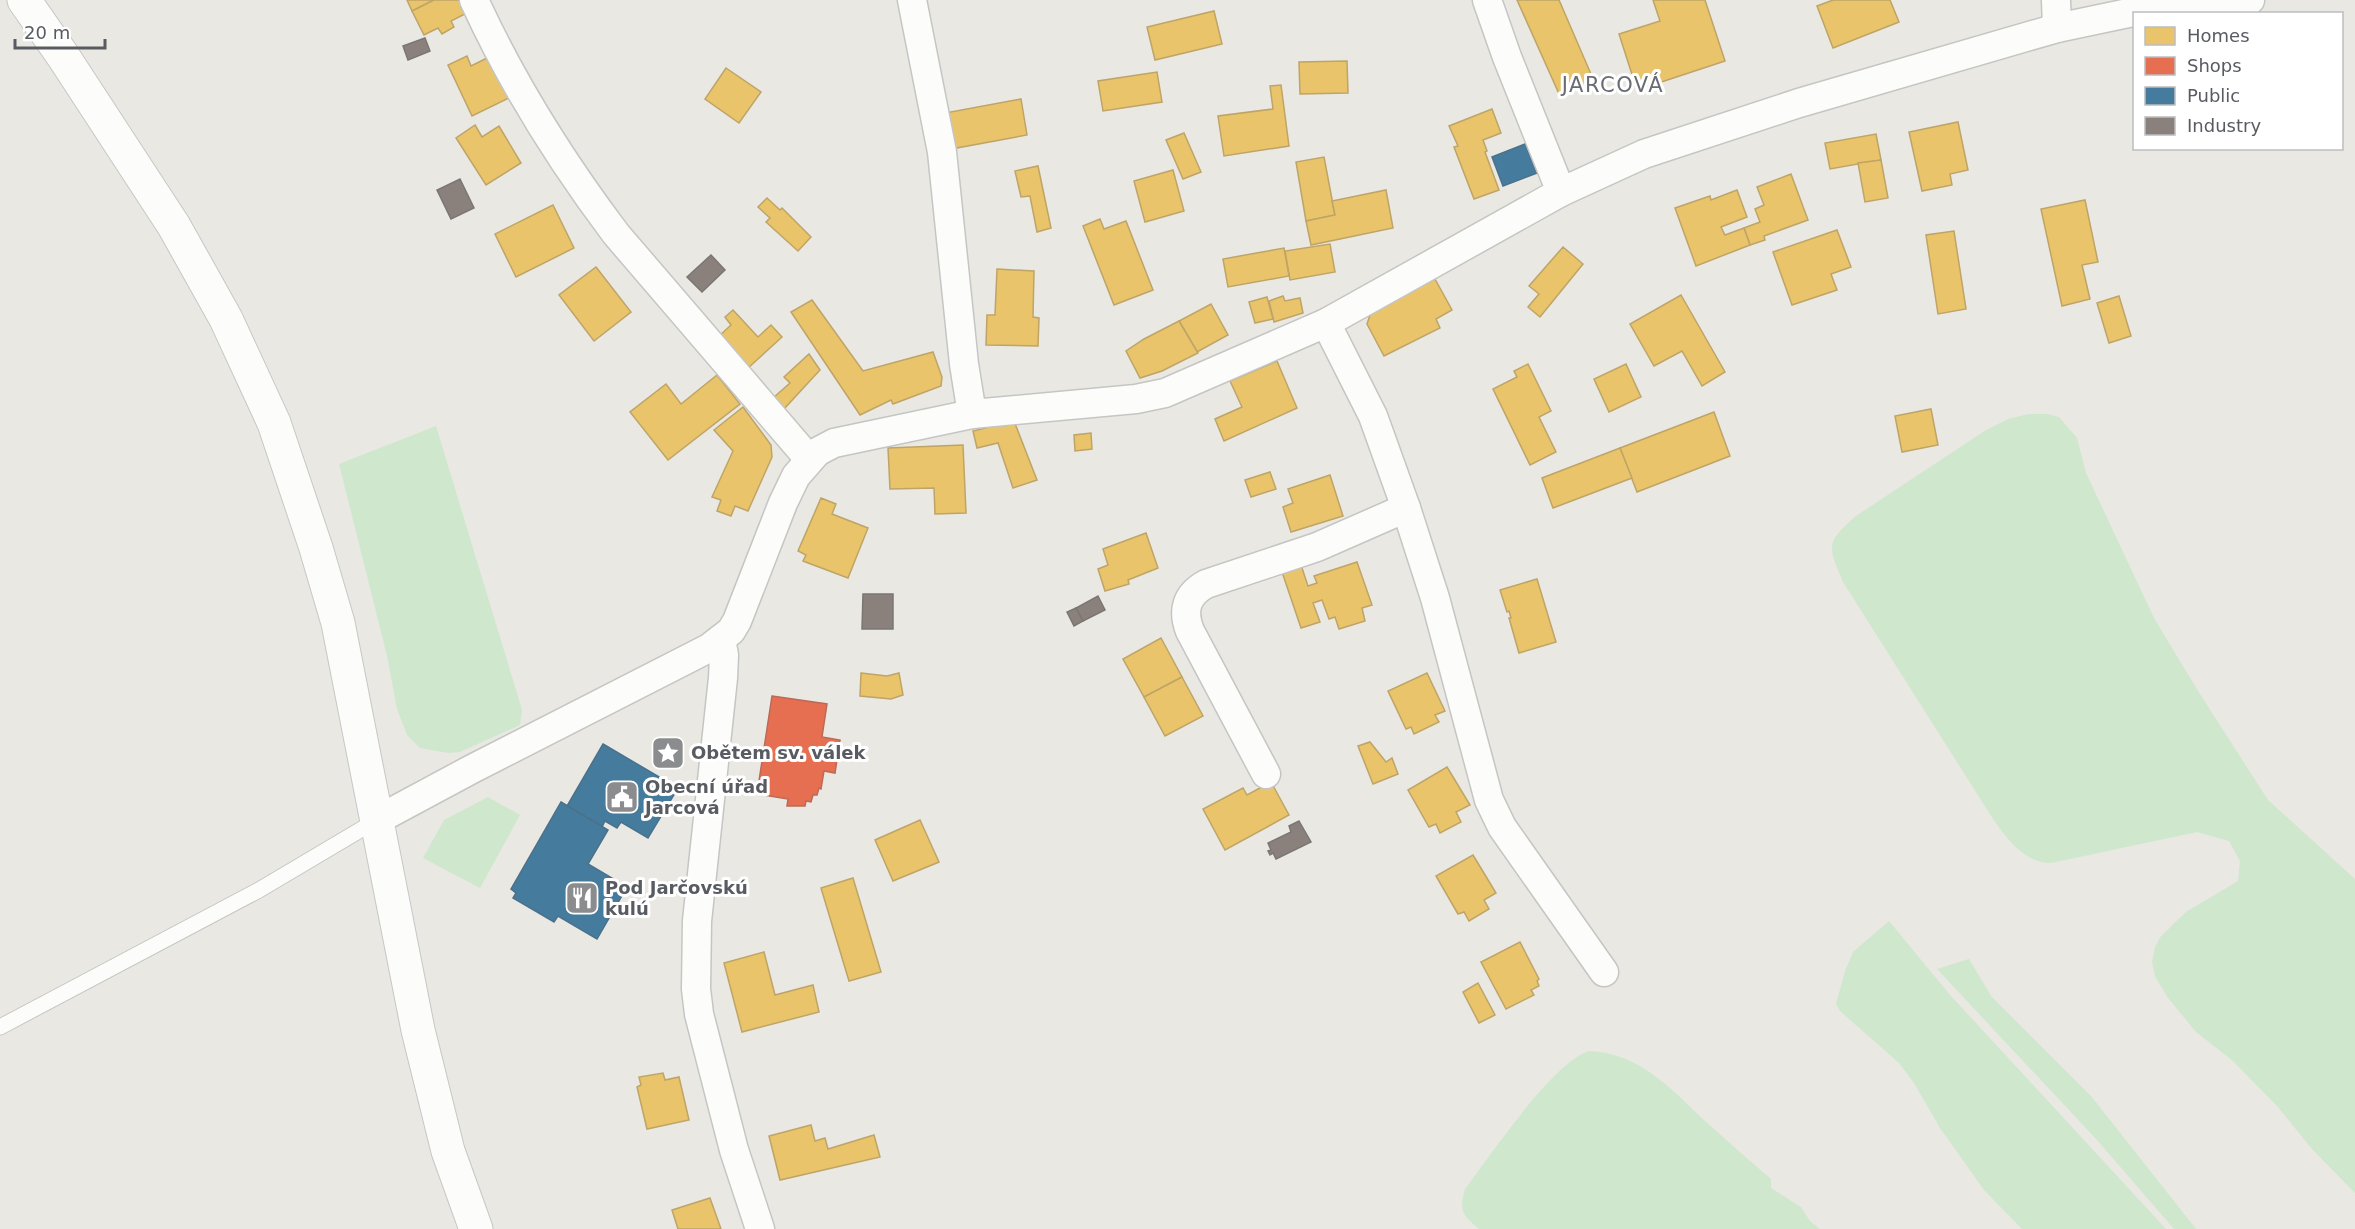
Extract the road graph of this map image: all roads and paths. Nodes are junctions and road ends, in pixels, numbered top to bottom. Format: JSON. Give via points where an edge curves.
{"nodes":[{"id":1,"x":24,"y":0,"type":"edge"},
{"id":2,"x":474,"y":0,"type":"edge"},
{"id":3,"x":912,"y":0,"type":"edge"},
{"id":4,"x":1487,"y":0,"type":"edge"},
{"id":5,"x":2250,"y":0,"type":"edge"},
{"id":6,"x":2057,"y":14,"type":"edge"},
{"id":7,"x":1561,"y":192,"type":"junction"},
{"id":8,"x":1326,"y":323,"type":"junction"},
{"id":9,"x":972,"y":414,"type":"junction"},
{"id":10,"x":809,"y":459,"type":"junction"},
{"id":11,"x":1406,"y":508,"type":"junction"},
{"id":12,"x":722,"y":639,"type":"junction"},
{"id":13,"x":1266,"y":774,"type":"dead end"},
{"id":14,"x":378,"y":820,"type":"junction"},
{"id":15,"x":1604,"y":972,"type":"dead end"},
{"id":16,"x":0,"y":1027,"type":"edge"},
{"id":17,"x":476,"y":1229,"type":"edge"},
{"id":18,"x":759,"y":1229,"type":"edge"}],
"edges":[{"from":1,"to":14,"type":"street","via":[[174,226],[226,319],[274,423],[338,622]]},
{"from":2,"to":10,"type":"street","via":[[553,146],[616,234]]},
{"from":3,"to":9,"type":"street","via":[[942,152]]},
{"from":4,"to":7,"type":"street"},
{"from":5,"to":6,"type":"street"},
{"from":6,"to":7,"type":"street","via":[[1917,68],[1644,154]]},
{"from":7,"to":8,"type":"street"},
{"from":8,"to":9,"type":"street","via":[[1165,393]]},
{"from":8,"to":11,"type":"street","via":[[1373,416]]},
{"from":9,"to":10,"type":"street","via":[[846,439]]},
{"from":10,"to":12,"type":"street","via":[[787,494],[737,621]]},
{"from":11,"to":13,"type":"street","via":[[1317,547],[1206,584],[1190,597],[1185,614],[1190,631]]},
{"from":11,"to":15,"type":"street","via":[[1435,598],[1488,800],[1502,827]]},
{"from":12,"to":14,"type":"street"},
{"from":12,"to":18,"type":"street","via":[[723,678],[699,900],[696,989],[734,1150]]},
{"from":14,"to":16,"type":"lane","via":[[259,890]]},
{"from":14,"to":17,"type":"street","via":[[437,1111]]}]}
